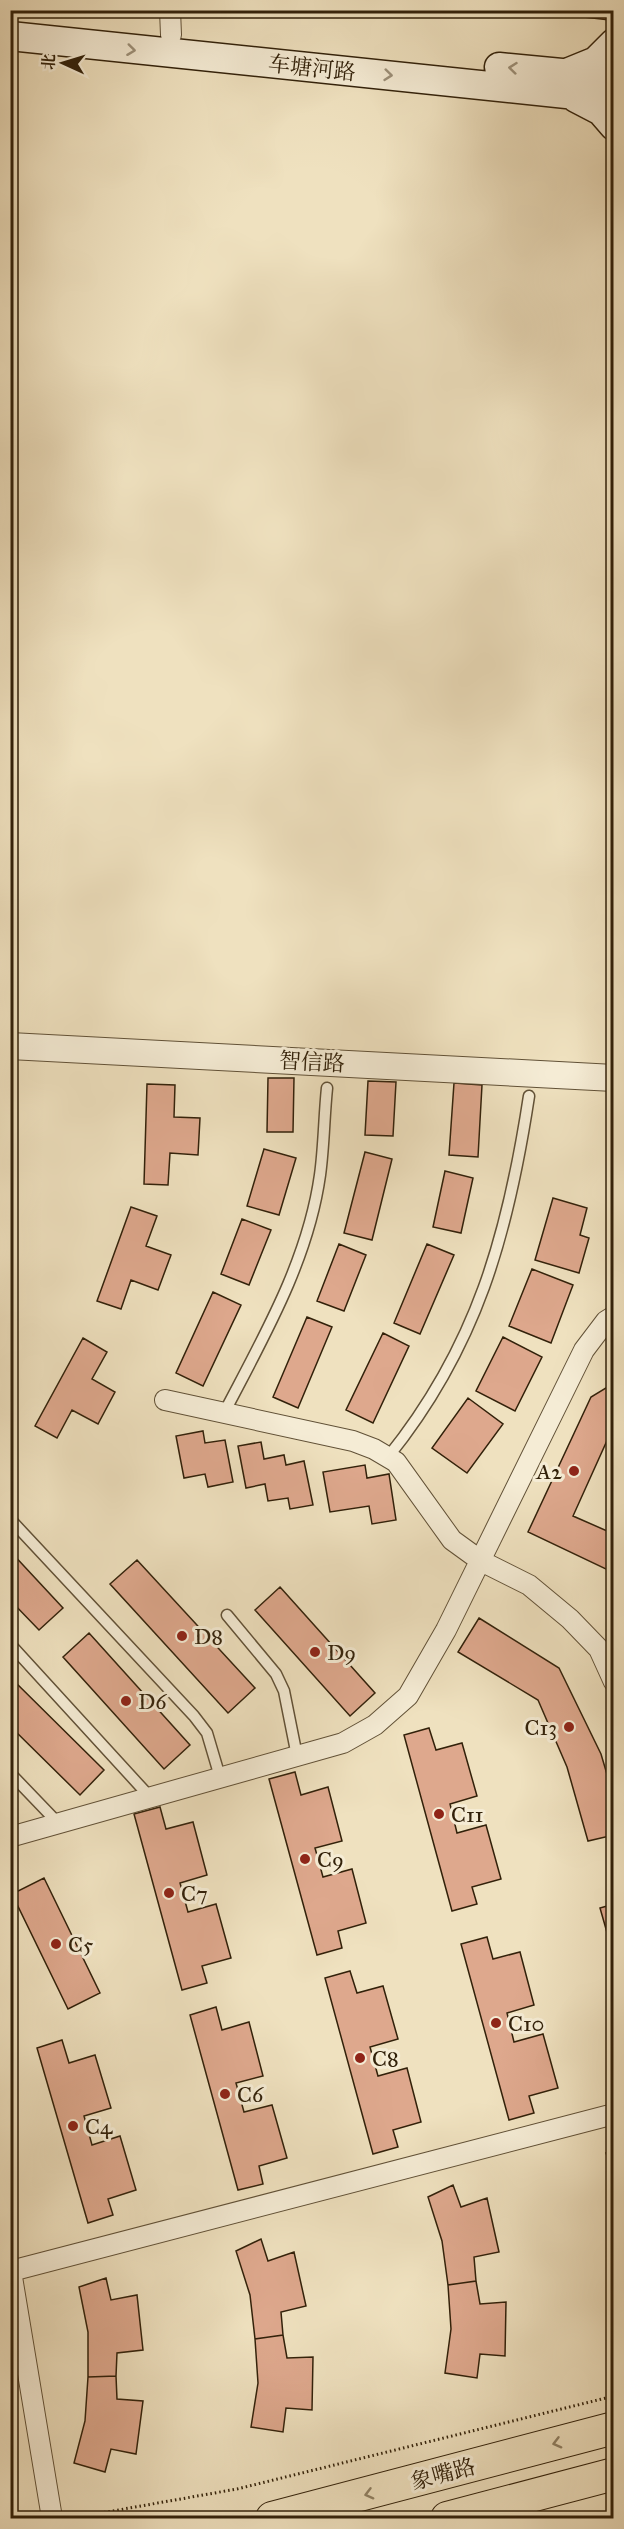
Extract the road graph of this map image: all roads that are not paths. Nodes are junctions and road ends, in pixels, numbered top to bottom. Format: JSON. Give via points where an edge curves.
{"nodes":[{"id":1,"x":10,"y":17,"type":"edge"},
{"id":2,"x":170,"y":23,"type":"edge"},
{"id":3,"x":10,"y":36,"type":"edge"},
{"id":4,"x":614,"y":43,"type":"edge"},
{"id":5,"x":614,"y":78,"type":"edge"},
{"id":6,"x":563,"y":83,"type":"junction"},
{"id":7,"x":614,"y":99,"type":"edge"},
{"id":8,"x":614,"y":126,"type":"edge"},
{"id":9,"x":10,"y":1037,"type":"edge"},
{"id":10,"x":10,"y":1047,"type":"edge"},
{"id":11,"x":614,"y":1068,"type":"edge"},
{"id":12,"x":614,"y":1078,"type":"edge"},
{"id":13,"x":327,"y":1088,"type":"dead end"},
{"id":14,"x":529,"y":1096,"type":"dead end"},
{"id":15,"x":614,"y":1316,"type":"edge"},
{"id":16,"x":165,"y":1400,"type":"dead end"},
{"id":17,"x":224,"y":1413,"type":"junction"},
{"id":18,"x":388,"y":1457,"type":"junction"},
{"id":19,"x":10,"y":1519,"type":"edge"},
{"id":20,"x":481,"y":1561,"type":"junction"},
{"id":21,"x":227,"y":1615,"type":"dead end"},
{"id":22,"x":10,"y":1644,"type":"edge"},
{"id":23,"x":614,"y":1682,"type":"edge"},
{"id":24,"x":297,"y":1756,"type":"junction"},
{"id":25,"x":10,"y":1773,"type":"edge"},
{"id":26,"x":220,"y":1777,"type":"junction"},
{"id":27,"x":150,"y":1797,"type":"junction"},
{"id":28,"x":58,"y":1823,"type":"junction"},
{"id":29,"x":10,"y":1837,"type":"edge"},
{"id":30,"x":614,"y":2114,"type":"edge"},
{"id":31,"x":11,"y":2271,"type":"edge"},
{"id":32,"x":614,"y":2428,"type":"edge"},
{"id":33,"x":614,"y":2474,"type":"edge"},
{"id":34,"x":52,"y":2518,"type":"edge"},
{"id":35,"x":272,"y":2518,"type":"edge"},
{"id":36,"x":447,"y":2518,"type":"edge"}],
"edges":[{"from":1,"to":2,"type":"main road","name":"车塘河路"},
{"from":6,"to":2,"type":"main road","name":"车塘河路","one_way":true},
{"from":3,"to":6,"type":"main road","name":"车塘河路","one_way":true},
{"from":4,"to":6,"type":"main road","via":[[596,62]]},
{"from":5,"to":6,"type":"main road","name":"车塘河路"},
{"from":6,"to":7,"type":"main road","name":"车塘河路"},
{"from":6,"to":8,"type":"main road","via":[[601,111]]},
{"from":9,"to":11,"type":"street","name":"智信路"},
{"from":10,"to":12,"type":"street","name":"智信路"},
{"from":13,"to":17,"type":"lane","via":[[320,1176],[303,1246],[276,1313]]},
{"from":14,"to":18,"type":"lane","via":[[503,1235],[480,1301],[447,1370]]},
{"from":15,"to":20,"type":"street","via":[[584,1350]]},
{"from":16,"to":17,"type":"street"},
{"from":17,"to":18,"type":"street","via":[[353,1442]]},
{"from":18,"to":20,"type":"street","via":[[452,1540]]},
{"from":19,"to":26,"type":"lane","via":[[194,1716],[207,1733]]},
{"from":20,"to":23,"type":"street","via":[[529,1585],[570,1619],[599,1649]]},
{"from":20,"to":24,"type":"street","via":[[408,1696],[375,1725],[342,1743]]},
{"from":21,"to":24,"type":"lane","via":[[276,1674],[284,1691]]},
{"from":22,"to":27,"type":"lane"},
{"from":24,"to":26,"type":"street"},
{"from":25,"to":28,"type":"lane"},
{"from":26,"to":27,"type":"street"},
{"from":27,"to":28,"type":"street"},
{"from":28,"to":29,"type":"street"},
{"from":30,"to":31,"type":"street"},
{"from":31,"to":34,"type":"street"},
{"from":32,"to":35,"type":"main road","name":"象嘴路","one_way":true},
{"from":33,"to":36,"type":"main road","name":"象嘴路"}]}
